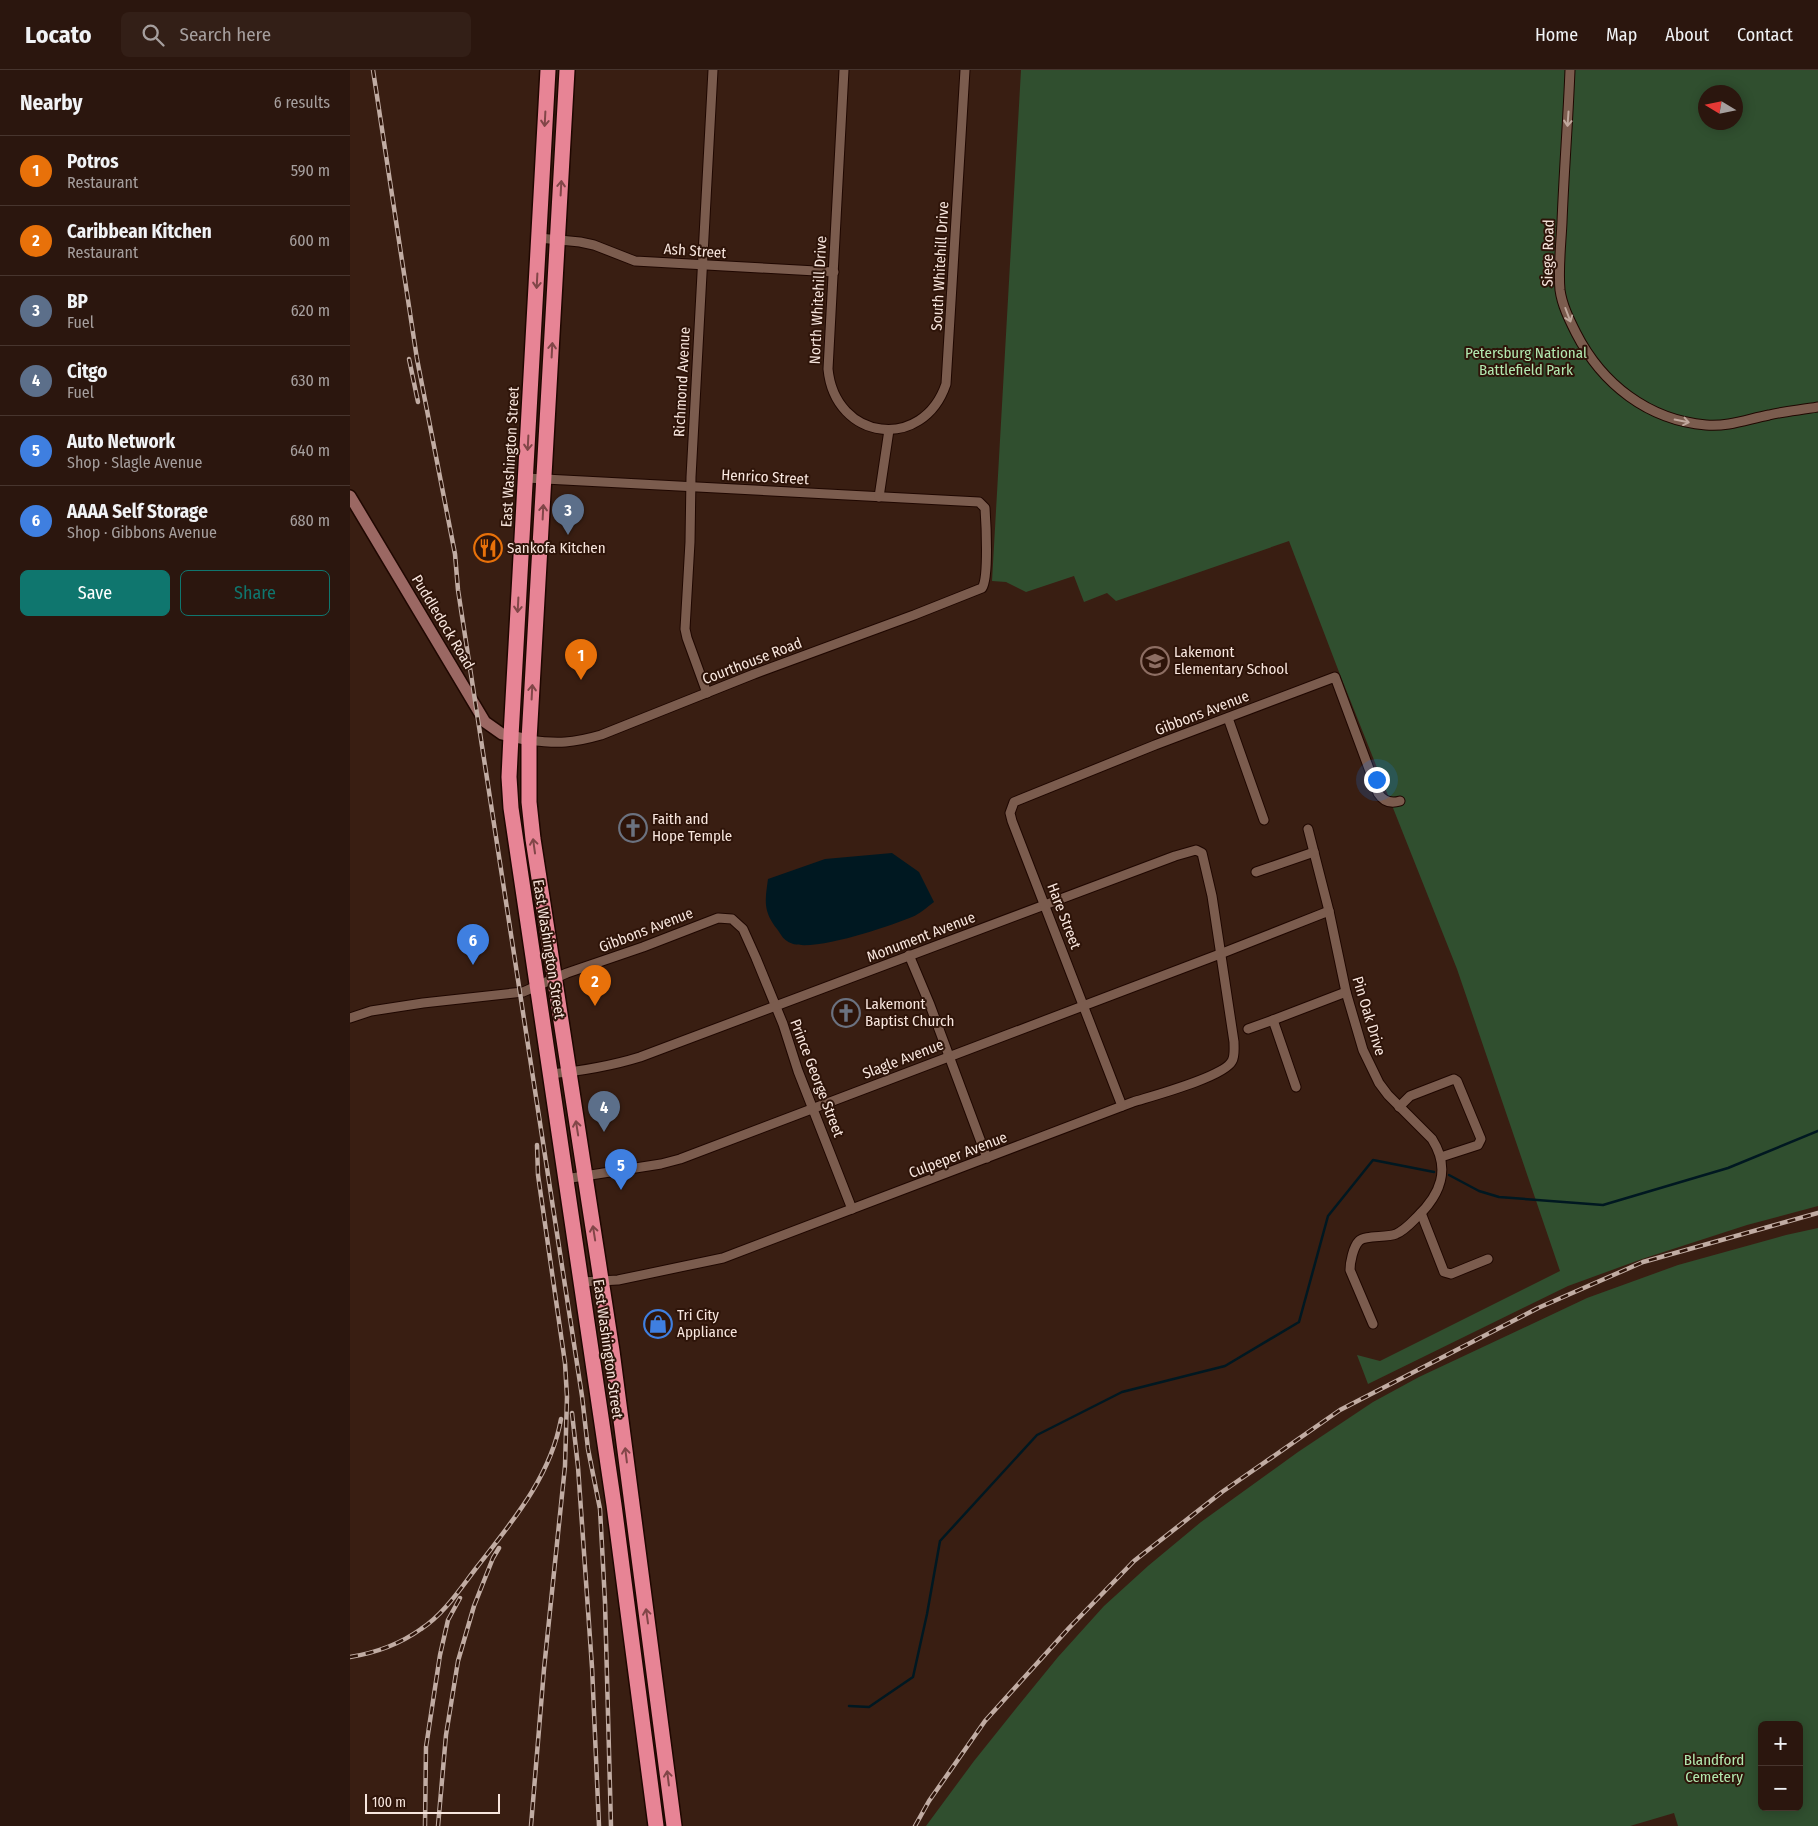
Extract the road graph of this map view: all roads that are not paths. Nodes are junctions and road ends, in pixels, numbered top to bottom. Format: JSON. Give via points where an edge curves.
{"nodes":[{"id":1,"x":548,"y":70,"type":"edge"},
{"id":2,"x":567,"y":70,"type":"edge"},
{"id":3,"x":714,"y":70,"type":"edge"},
{"id":4,"x":844,"y":70,"type":"edge"},
{"id":5,"x":965,"y":70,"type":"edge"},
{"id":6,"x":1570,"y":70,"type":"edge"},
{"id":7,"x":540,"y":238,"type":"junction"},
{"id":8,"x":558,"y":240,"type":"junction"},
{"id":9,"x":702,"y":265,"type":"junction"},
{"id":10,"x":834,"y":272,"type":"junction"},
{"id":11,"x":1818,"y":407,"type":"edge"},
{"id":12,"x":889,"y":430,"type":"junction"},
{"id":13,"x":526,"y":478,"type":"junction"},
{"id":14,"x":545,"y":479,"type":"junction"},
{"id":15,"x":691,"y":487,"type":"junction"},
{"id":16,"x":350,"y":496,"type":"edge"},
{"id":17,"x":879,"y":497,"type":"junction"},
{"id":18,"x":982,"y":588,"type":"joint"},
{"id":19,"x":707,"y":693,"type":"junction"},
{"id":20,"x":1228,"y":718,"type":"junction"},
{"id":21,"x":510,"y":736,"type":"junction"},
{"id":22,"x":529,"y":740,"type":"junction"},
{"id":23,"x":1079,"y":776,"type":"joint"},
{"id":24,"x":1400,"y":802,"type":"dead end"},
{"id":25,"x":1264,"y":820,"type":"dead end"},
{"id":26,"x":1308,"y":829,"type":"dead end"},
{"id":27,"x":1314,"y":852,"type":"junction"},
{"id":28,"x":1256,"y":872,"type":"dead end"},
{"id":29,"x":1044,"y":904,"type":"junction"},
{"id":30,"x":1329,"y":911,"type":"junction"},
{"id":31,"x":1220,"y":954,"type":"junction"},
{"id":32,"x":909,"y":955,"type":"junction"},
{"id":33,"x":756,"y":958,"type":"joint"},
{"id":34,"x":554,"y":979,"type":"junction"},
{"id":35,"x":537,"y":987,"type":"junction"},
{"id":36,"x":1346,"y":992,"type":"junction"},
{"id":37,"x":776,"y":1006,"type":"junction"},
{"id":38,"x":1083,"y":1006,"type":"junction"},
{"id":39,"x":350,"y":1018,"type":"edge"},
{"id":40,"x":1273,"y":1020,"type":"junction"},
{"id":41,"x":1248,"y":1029,"type":"dead end"},
{"id":42,"x":948,"y":1057,"type":"junction"},
{"id":43,"x":568,"y":1072,"type":"junction"},
{"id":44,"x":550,"y":1074,"type":"junction"},
{"id":45,"x":1296,"y":1087,"type":"dead end"},
{"id":46,"x":1122,"y":1106,"type":"junction"},
{"id":47,"x":1399,"y":1107,"type":"junction"},
{"id":48,"x":814,"y":1108,"type":"junction"},
{"id":49,"x":987,"y":1158,"type":"junction"},
{"id":50,"x":1441,"y":1158,"type":"junction"},
{"id":51,"x":585,"y":1176,"type":"junction"},
{"id":52,"x":565,"y":1179,"type":"junction"},
{"id":53,"x":852,"y":1209,"type":"junction"},
{"id":54,"x":1421,"y":1213,"type":"junction"},
{"id":55,"x":1488,"y":1259,"type":"dead end"},
{"id":56,"x":601,"y":1281,"type":"junction"},
{"id":57,"x":581,"y":1282,"type":"junction"},
{"id":58,"x":1373,"y":1324,"type":"dead end"},
{"id":59,"x":656,"y":1826,"type":"edge"},
{"id":60,"x":674,"y":1826,"type":"edge"}],
"edges":[{"from":1,"to":7,"type":"highway","name":"East Washington Street","one_way":true},
{"from":8,"to":2,"type":"highway","name":"East Washington Street","one_way":true},
{"from":3,"to":9,"type":"street","name":"Richmond Avenue"},
{"from":4,"to":10,"type":"street","name":"North Whitehill Drive"},
{"from":5,"to":12,"type":"street","name":"South Whitehill Drive","via":[[946,384],[930,413],[911,425]]},
{"from":6,"to":11,"type":"street","name":"Siege Road","one_way":true,"via":[[1560,290],[1570,321],[1593,362],[1632,400],[1658,414],[1684,421],[1723,425]]},
{"from":7,"to":8,"type":"street","name":"Ash Street"},
{"from":7,"to":13,"type":"highway","name":"East Washington Street","one_way":true},
{"from":8,"to":9,"type":"street","name":"Ash Street","via":[[594,245],[635,261]]},
{"from":14,"to":8,"type":"highway","name":"East Washington Street","one_way":true},
{"from":9,"to":10,"type":"street","name":"Ash Street"},
{"from":9,"to":15,"type":"street","name":"Richmond Avenue"},
{"from":10,"to":12,"type":"street","name":"North Whitehill Drive","via":[[828,369],[832,390],[852,418],[872,428]]},
{"from":12,"to":17,"type":"street"},
{"from":13,"to":14,"type":"street","name":"Henrico Street"},
{"from":13,"to":21,"type":"highway","name":"East Washington Street","one_way":true},
{"from":14,"to":15,"type":"street","name":"Henrico Street"},
{"from":22,"to":14,"type":"highway","name":"East Washington Street","one_way":true},
{"from":15,"to":17,"type":"street","name":"Henrico Street"},
{"from":15,"to":19,"type":"street","name":"Richmond Avenue","via":[[686,629]]},
{"from":16,"to":21,"type":"main road","name":"Puddledock Road","via":[[476,709],[492,728]]},
{"from":17,"to":18,"type":"street","name":"Henrico Street","via":[[982,504],[986,522]]},
{"from":18,"to":19,"type":"street","name":"Courthouse Road"},
{"from":19,"to":22,"type":"street","name":"Courthouse Road","via":[[577,742],[564,744]]},
{"from":20,"to":23,"type":"street","name":"Gibbons Avenue"},
{"from":20,"to":24,"type":"street","name":"Gibbons Avenue","via":[[1335,677],[1378,793],[1390,803]]},
{"from":20,"to":25,"type":"street"},
{"from":21,"to":22,"type":"main road","name":"Puddledock Road"},
{"from":21,"to":35,"type":"highway","name":"East Washington Street","via":[[511,808]]},
{"from":34,"to":22,"type":"highway","name":"East Washington Street","one_way":true,"via":[[529,802]]},
{"from":23,"to":29,"type":"street","name":"Hare Street","via":[[1016,800],[1011,807],[1012,821]]},
{"from":26,"to":27,"type":"street","name":"Pin Oak Drive"},
{"from":27,"to":28,"type":"street"},
{"from":27,"to":30,"type":"street","name":"Pin Oak Drive"},
{"from":29,"to":31,"type":"street","name":"Monument Avenue","via":[[1175,856],[1200,851],[1206,865]]},
{"from":29,"to":32,"type":"street","name":"Monument Avenue"},
{"from":29,"to":38,"type":"street","name":"Hare Street"},
{"from":30,"to":31,"type":"street","name":"Slagle Avenue"},
{"from":30,"to":36,"type":"street","name":"Pin Oak Drive"},
{"from":31,"to":38,"type":"street","name":"Slagle Avenue"},
{"from":31,"to":46,"type":"street","name":"Culpeper Avenue","via":[[1234,1042],[1232,1061],[1224,1070],[1203,1079]]},
{"from":32,"to":37,"type":"street","name":"Monument Avenue"},
{"from":32,"to":42,"type":"street"},
{"from":33,"to":34,"type":"street","name":"Gibbons Avenue","via":[[743,929],[732,919],[718,918]]},
{"from":33,"to":37,"type":"street","name":"Prince George Street"},
{"from":34,"to":35,"type":"street","name":"Gibbons Avenue"},
{"from":34,"to":43,"type":"highway","name":"East Washington Street"},
{"from":35,"to":39,"type":"street","name":"Gibbons Avenue","via":[[508,995],[371,1011]]},
{"from":35,"to":44,"type":"highway","name":"East Washington Street"},
{"from":36,"to":40,"type":"street"},
{"from":36,"to":47,"type":"street","name":"Pin Oak Drive","via":[[1371,1069]]},
{"from":37,"to":43,"type":"street","name":"Monument Avenue","via":[[640,1057]]},
{"from":37,"to":48,"type":"street","name":"Prince George Street"},
{"from":38,"to":42,"type":"street","name":"Slagle Avenue"},
{"from":38,"to":46,"type":"street","name":"Hare Street"},
{"from":40,"to":41,"type":"street"},
{"from":40,"to":45,"type":"street"},
{"from":42,"to":48,"type":"street","name":"Slagle Avenue"},
{"from":42,"to":49,"type":"street"},
{"from":43,"to":44,"type":"street","name":"Monument Avenue"},
{"from":51,"to":43,"type":"highway","name":"East Washington Street","one_way":true},
{"from":44,"to":52,"type":"highway","name":"East Washington Street"},
{"from":46,"to":49,"type":"street","name":"Culpeper Avenue"},
{"from":47,"to":50,"type":"street","name":"Pin Oak Drive","via":[[1432,1139]]},
{"from":47,"to":50,"type":"street","via":[[1410,1096],[1454,1079],[1456,1081],[1481,1139],[1478,1145]]},
{"from":48,"to":51,"type":"street","name":"Slagle Avenue","via":[[671,1162]]},
{"from":48,"to":53,"type":"street","name":"Prince George Street"},
{"from":49,"to":53,"type":"street","name":"Culpeper Avenue"},
{"from":50,"to":54,"type":"street","via":[[1439,1186]]},
{"from":51,"to":52,"type":"street","name":"Slagle Avenue"},
{"from":56,"to":51,"type":"highway","name":"East Washington Street","one_way":true},
{"from":52,"to":57,"type":"highway","name":"East Washington Street"},
{"from":53,"to":56,"type":"street","name":"Culpeper Avenue","via":[[717,1260]]},
{"from":54,"to":55,"type":"street","via":[[1444,1272],[1452,1274]]},
{"from":54,"to":58,"type":"street","via":[[1404,1230],[1357,1243],[1350,1270]]},
{"from":56,"to":57,"type":"street","name":"Culpeper Avenue"},
{"from":60,"to":56,"type":"highway","name":"East Washington Street","one_way":true},
{"from":57,"to":59,"type":"highway","name":"East Washington Street"}]}
